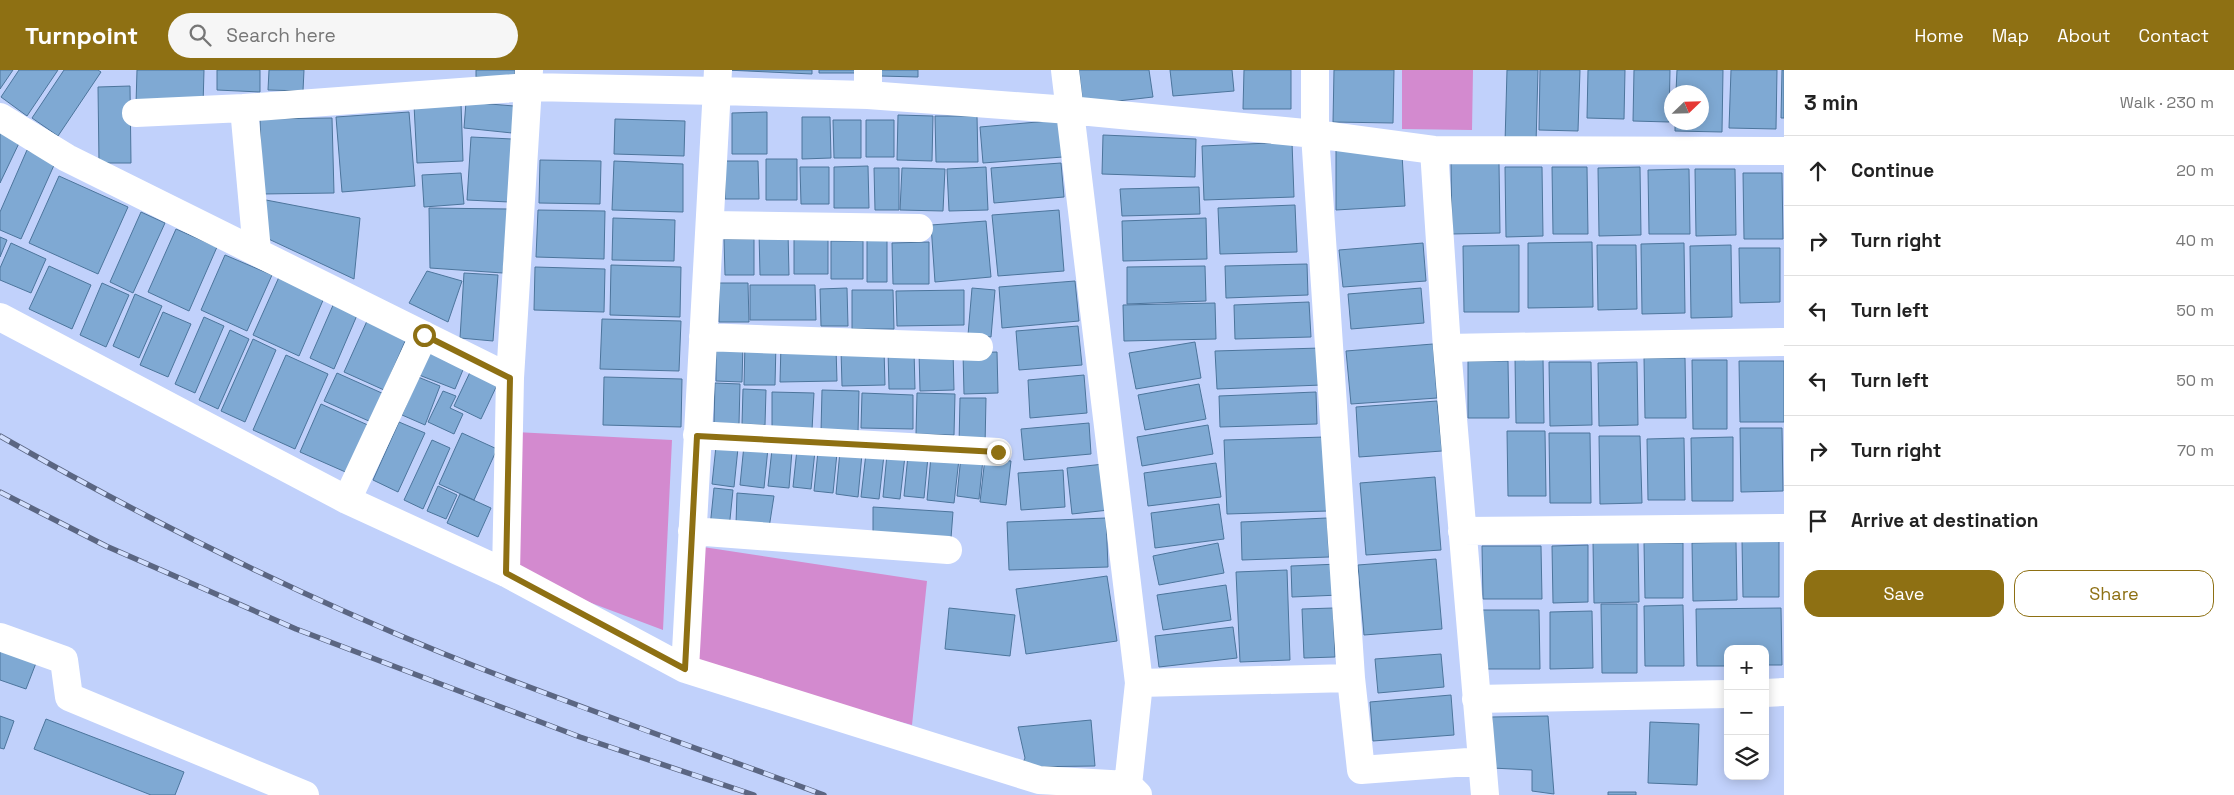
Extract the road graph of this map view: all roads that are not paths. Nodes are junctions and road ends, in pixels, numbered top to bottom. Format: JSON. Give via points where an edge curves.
{"nodes":[{"id":1,"x":1066,"y":70,"type":"edge"},
{"id":2,"x":1315,"y":70,"type":"edge"},
{"id":3,"x":529,"y":78,"type":"edge"},
{"id":4,"x":718,"y":80,"type":"edge"},
{"id":5,"x":868,"y":82,"type":"edge"},
{"id":6,"x":244,"y":108,"type":"junction"},
{"id":7,"x":1069,"y":110,"type":"junction"},
{"id":8,"x":136,"y":113,"type":"dead end"},
{"id":9,"x":0,"y":117,"type":"edge"},
{"id":10,"x":1315,"y":134,"type":"junction"},
{"id":11,"x":1434,"y":150,"type":"junction"},
{"id":12,"x":1784,"y":151,"type":"edge"},
{"id":13,"x":710,"y":225,"type":"junction"},
{"id":14,"x":919,"y":228,"type":"dead end"},
{"id":15,"x":257,"y":252,"type":"junction"},
{"id":16,"x":0,"y":317,"type":"edge"},
{"id":17,"x":424,"y":335,"type":"junction"},
{"id":18,"x":703,"y":337,"type":"junction"},
{"id":19,"x":1784,"y":342,"type":"edge"},
{"id":20,"x":979,"y":347,"type":"dead end"},
{"id":21,"x":1447,"y":348,"type":"junction"},
{"id":22,"x":510,"y":378,"type":"junction"},
{"id":23,"x":697,"y":436,"type":"junction"},
{"id":24,"x":998,"y":452,"type":"dead end"},
{"id":25,"x":347,"y":500,"type":"junction"},
{"id":26,"x":1784,"y":528,"type":"edge"},
{"id":27,"x":692,"y":531,"type":"junction"},
{"id":28,"x":1462,"y":531,"type":"junction"},
{"id":29,"x":948,"y":550,"type":"dead end"},
{"id":30,"x":506,"y":573,"type":"junction"},
{"id":31,"x":0,"y":637,"type":"edge"},
{"id":32,"x":685,"y":669,"type":"junction"},
{"id":33,"x":1351,"y":678,"type":"junction"},
{"id":34,"x":1139,"y":683,"type":"junction"},
{"id":35,"x":1784,"y":692,"type":"edge"},
{"id":36,"x":1769,"y":693,"type":"edge"},
{"id":37,"x":1724,"y":694,"type":"edge"},
{"id":38,"x":1476,"y":699,"type":"junction"},
{"id":39,"x":1482,"y":761,"type":"junction"},
{"id":40,"x":1133,"y":790,"type":"edge"},
{"id":41,"x":305,"y":795,"type":"edge"},
{"id":42,"x":1485,"y":795,"type":"edge"}],
"edges":[{"from":1,"to":7,"type":"street"},
{"from":2,"to":10,"type":"street"},
{"from":3,"to":4,"type":"street"},
{"from":3,"to":6,"type":"street"},
{"from":3,"to":22,"type":"street"},
{"from":4,"to":5,"type":"street"},
{"from":4,"to":13,"type":"street"},
{"from":5,"to":7,"type":"street"},
{"from":6,"to":8,"type":"street"},
{"from":6,"to":15,"type":"street"},
{"from":7,"to":10,"type":"street"},
{"from":7,"to":34,"type":"street"},
{"from":9,"to":15,"type":"street","via":[[67,158]]},
{"from":10,"to":11,"type":"street"},
{"from":10,"to":33,"type":"street"},
{"from":11,"to":12,"type":"street"},
{"from":11,"to":21,"type":"street"},
{"from":13,"to":14,"type":"street"},
{"from":13,"to":18,"type":"street"},
{"from":15,"to":17,"type":"street"},
{"from":16,"to":25,"type":"street"},
{"from":17,"to":22,"type":"street"},
{"from":17,"to":25,"type":"street"},
{"from":18,"to":20,"type":"street"},
{"from":18,"to":23,"type":"street"},
{"from":19,"to":21,"type":"street"},
{"from":21,"to":28,"type":"street"},
{"from":22,"to":30,"type":"street"},
{"from":23,"to":24,"type":"street"},
{"from":23,"to":27,"type":"street"},
{"from":25,"to":30,"type":"street"},
{"from":26,"to":28,"type":"street"},
{"from":27,"to":29,"type":"street"},
{"from":27,"to":32,"type":"street"},
{"from":28,"to":38,"type":"street"},
{"from":30,"to":32,"type":"street"},
{"from":31,"to":41,"type":"street","via":[[64,660],[70,697]]},
{"from":32,"to":40,"type":"street","via":[[1039,780]]},
{"from":33,"to":34,"type":"street"},
{"from":33,"to":39,"type":"street","via":[[1361,770]]},
{"from":34,"to":40,"type":"street"},
{"from":35,"to":36,"type":"street"},
{"from":37,"to":38,"type":"street"},
{"from":38,"to":39,"type":"street"},
{"from":39,"to":42,"type":"street"}]}
